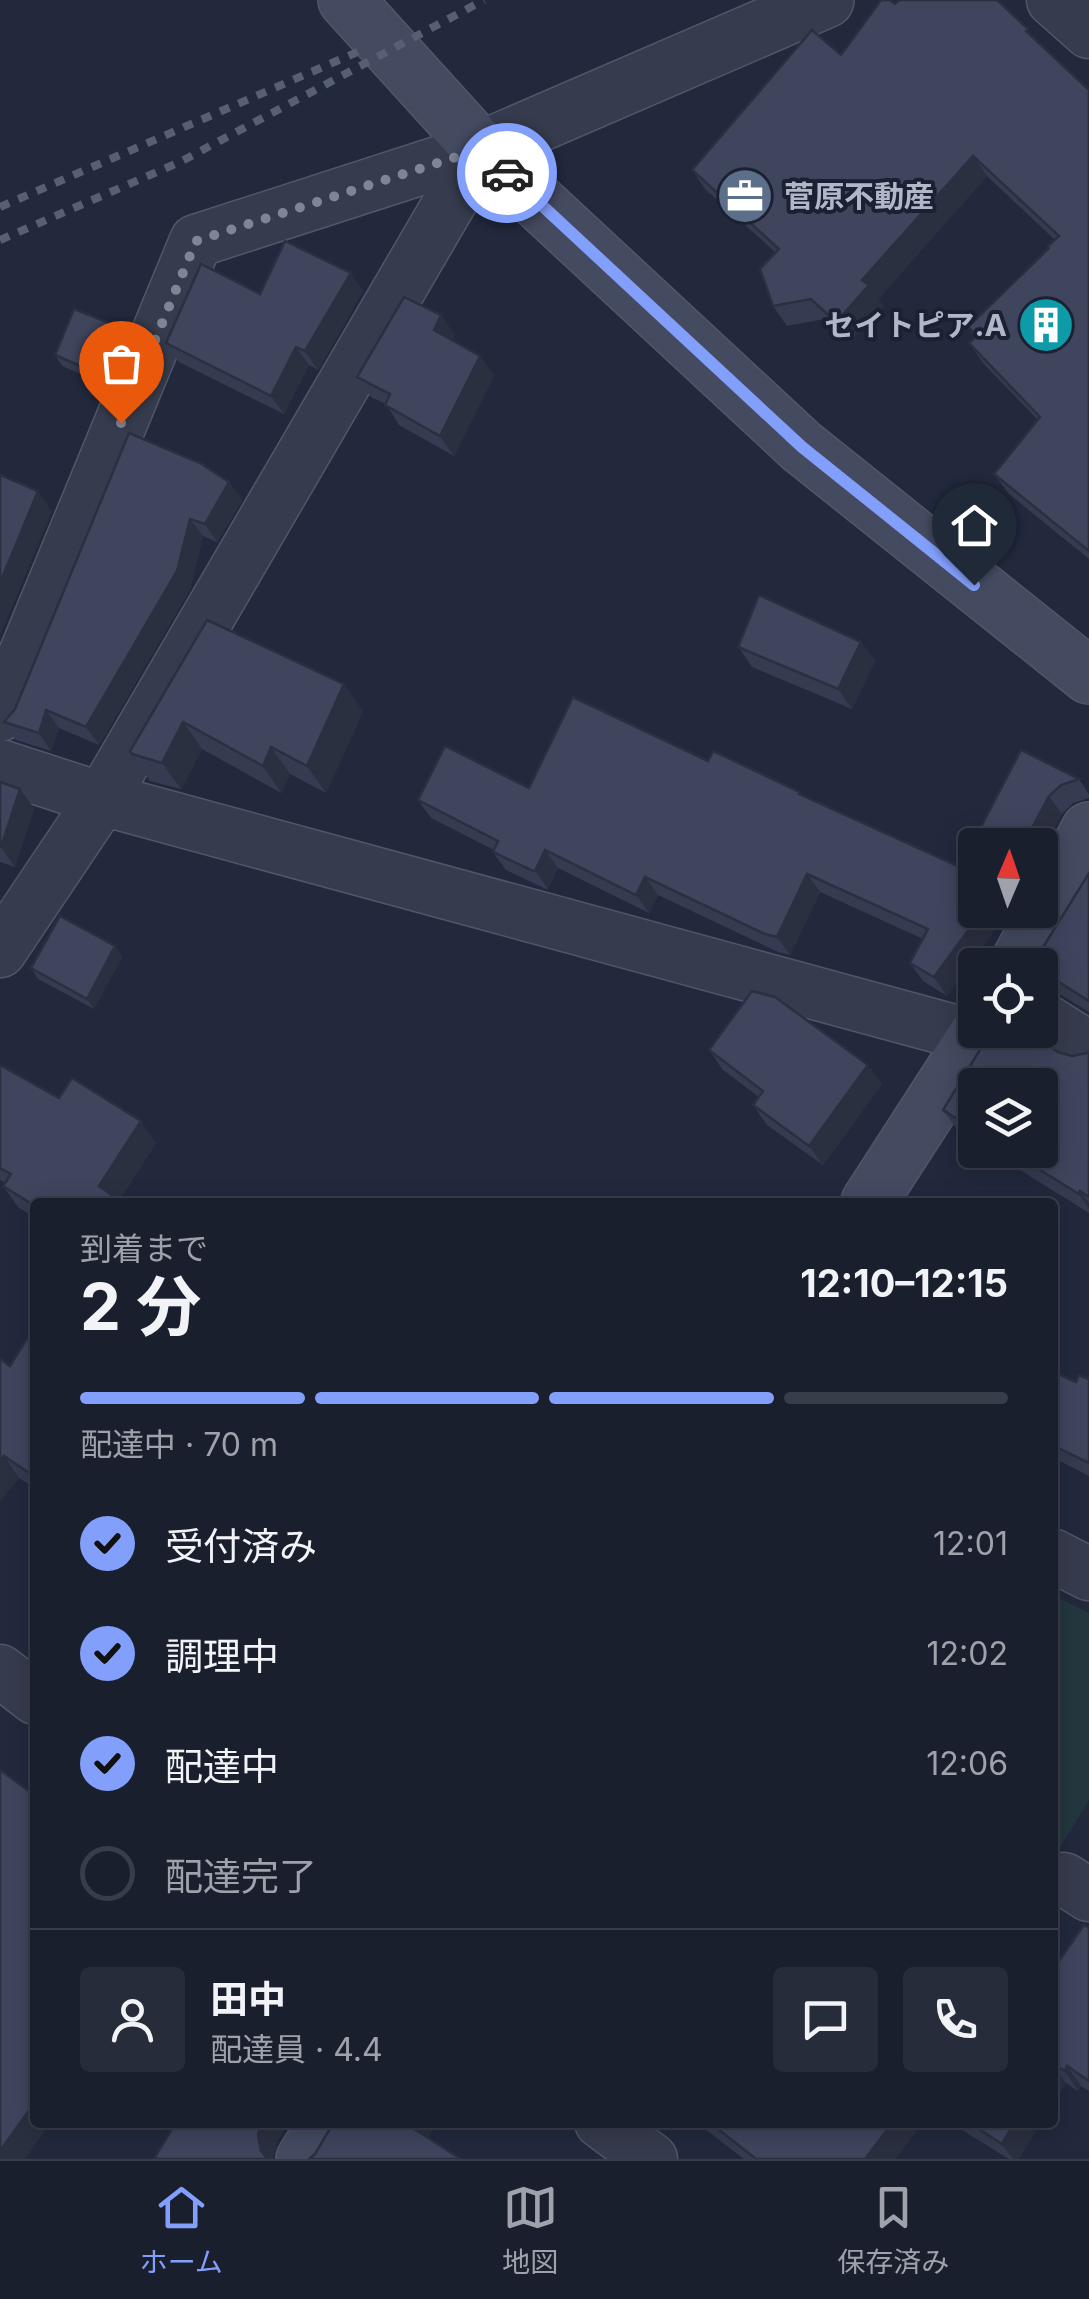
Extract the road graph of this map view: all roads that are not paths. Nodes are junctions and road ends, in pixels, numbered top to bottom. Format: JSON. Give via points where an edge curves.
{"nodes":[{"id":1,"x":346,"y":0,"type":"edge"},
{"id":2,"x":826,"y":0,"type":"edge"},
{"id":3,"x":1052,"y":0,"type":"edge"},
{"id":4,"x":1089,"y":32,"type":"edge"},
{"id":5,"x":481,"y":149,"type":"junction"},
{"id":6,"x":1089,"y":676,"type":"edge"},
{"id":7,"x":0,"y":715,"type":"edge"},
{"id":8,"x":0,"y":766,"type":"edge"},
{"id":9,"x":102,"y":799,"type":"junction"},
{"id":10,"x":1089,"y":830,"type":"edge"},
{"id":11,"x":1026,"y":948,"type":"edge"},
{"id":12,"x":0,"y":950,"type":"edge"},
{"id":13,"x":958,"y":1029,"type":"edge"},
{"id":14,"x":1058,"y":1029,"type":"edge"},
{"id":15,"x":969,"y":1048,"type":"edge"},
{"id":16,"x":1089,"y":1048,"type":"edge"},
{"id":17,"x":872,"y":1198,"type":"edge"},
{"id":18,"x":1058,"y":1559,"type":"edge"},
{"id":19,"x":1089,"y":1574,"type":"edge"},
{"id":20,"x":0,"y":1671,"type":"edge"},
{"id":21,"x":30,"y":1694,"type":"edge"},
{"id":22,"x":323,"y":2128,"type":"edge"},
{"id":23,"x":609,"y":2128,"type":"edge"},
{"id":24,"x":304,"y":2159,"type":"edge"},
{"id":25,"x":651,"y":2159,"type":"edge"}],
"edges":[{"from":1,"to":5,"type":"main road"},
{"from":2,"to":5,"type":"street"},
{"from":3,"to":4,"type":"street"},
{"from":5,"to":6,"type":"main road","via":[[802,447]]},
{"from":5,"to":7,"type":"street","via":[[196,241]]},
{"from":5,"to":9,"type":"street"},
{"from":8,"to":9,"type":"street"},
{"from":9,"to":12,"type":"street"},
{"from":9,"to":13,"type":"street"},
{"from":10,"to":11,"type":"main road"},
{"from":14,"to":16,"type":"street"},
{"from":15,"to":17,"type":"main road"},
{"from":18,"to":19,"type":"street"},
{"from":20,"to":21,"type":"street"},
{"from":22,"to":24,"type":"main road"},
{"from":23,"to":25,"type":"street"}]}
